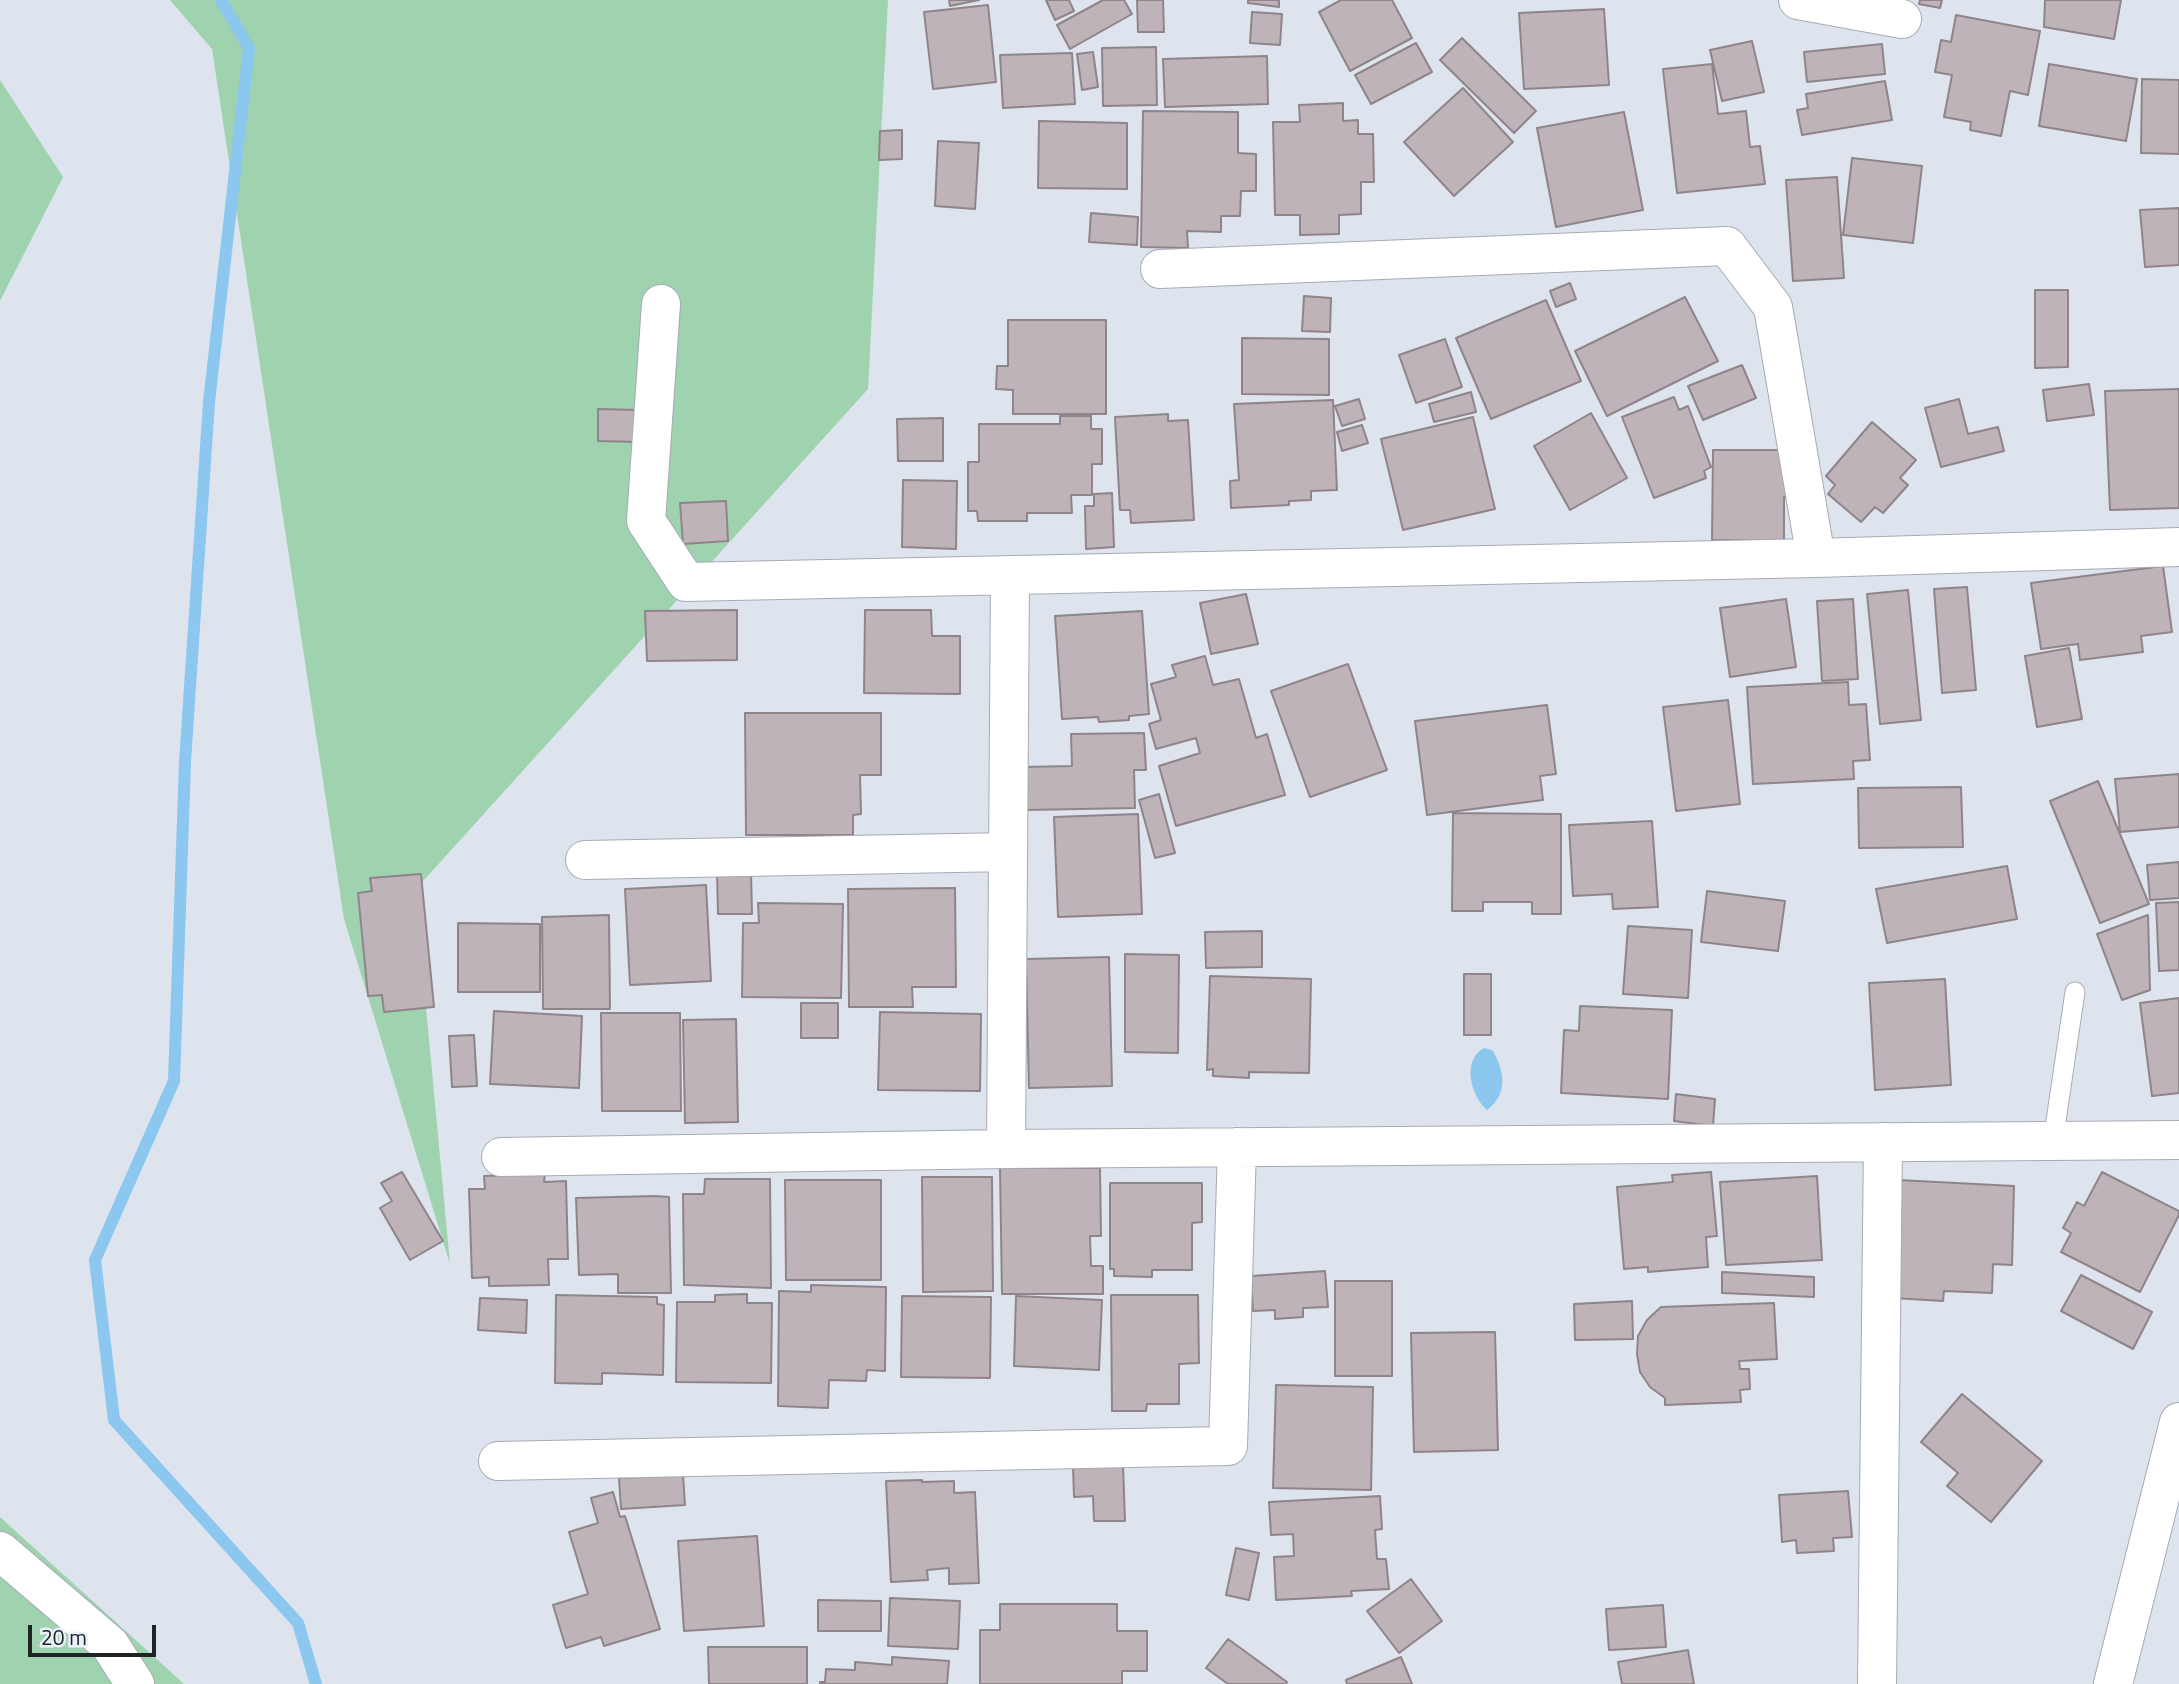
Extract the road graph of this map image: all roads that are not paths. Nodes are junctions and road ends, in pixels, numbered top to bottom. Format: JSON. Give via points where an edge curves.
{"nodes":[{"id":1,"x":1798,"y":0,"type":"edge"},
{"id":2,"x":1902,"y":19,"type":"dead end"},
{"id":3,"x":1160,"y":269,"type":"dead end"},
{"id":4,"x":661,"y":304,"type":"dead end"},
{"id":5,"x":2179,"y":547,"type":"edge"},
{"id":6,"x":1816,"y":558,"type":"junction"},
{"id":7,"x":1010,"y":575,"type":"junction"},
{"id":8,"x":1008,"y":852,"type":"junction"},
{"id":9,"x":585,"y":860,"type":"dead end"},
{"id":10,"x":2075,"y":992,"type":"dead end"},
{"id":11,"x":2179,"y":1140,"type":"edge"},
{"id":12,"x":2053,"y":1141,"type":"junction"},
{"id":13,"x":1883,"y":1142,"type":"junction"},
{"id":14,"x":1237,"y":1147,"type":"junction"},
{"id":15,"x":1006,"y":1149,"type":"junction"},
{"id":16,"x":501,"y":1157,"type":"dead end"},
{"id":17,"x":2179,"y":1422,"type":"edge"},
{"id":18,"x":498,"y":1461,"type":"dead end"},
{"id":19,"x":0,"y":1551,"type":"edge"},
{"id":20,"x":135,"y":1684,"type":"edge"},
{"id":21,"x":1877,"y":1684,"type":"edge"},
{"id":22,"x":2113,"y":1684,"type":"edge"}],
"edges":[{"from":1,"to":2,"type":"street"},
{"from":3,"to":6,"type":"street","via":[[1727,246],[1773,307]]},
{"from":4,"to":7,"type":"street","via":[[646,521],[686,582]]},
{"from":5,"to":6,"type":"street"},
{"from":6,"to":7,"type":"street"},
{"from":7,"to":8,"type":"street"},
{"from":8,"to":9,"type":"street"},
{"from":8,"to":15,"type":"street"},
{"from":10,"to":12,"type":"lane"},
{"from":11,"to":12,"type":"street"},
{"from":12,"to":13,"type":"street"},
{"from":13,"to":14,"type":"street"},
{"from":13,"to":21,"type":"street"},
{"from":14,"to":15,"type":"street"},
{"from":14,"to":18,"type":"street","via":[[1228,1446]]},
{"from":15,"to":16,"type":"street"},
{"from":17,"to":22,"type":"street"},
{"from":19,"to":20,"type":"street","via":[[110,1645]]}]}
